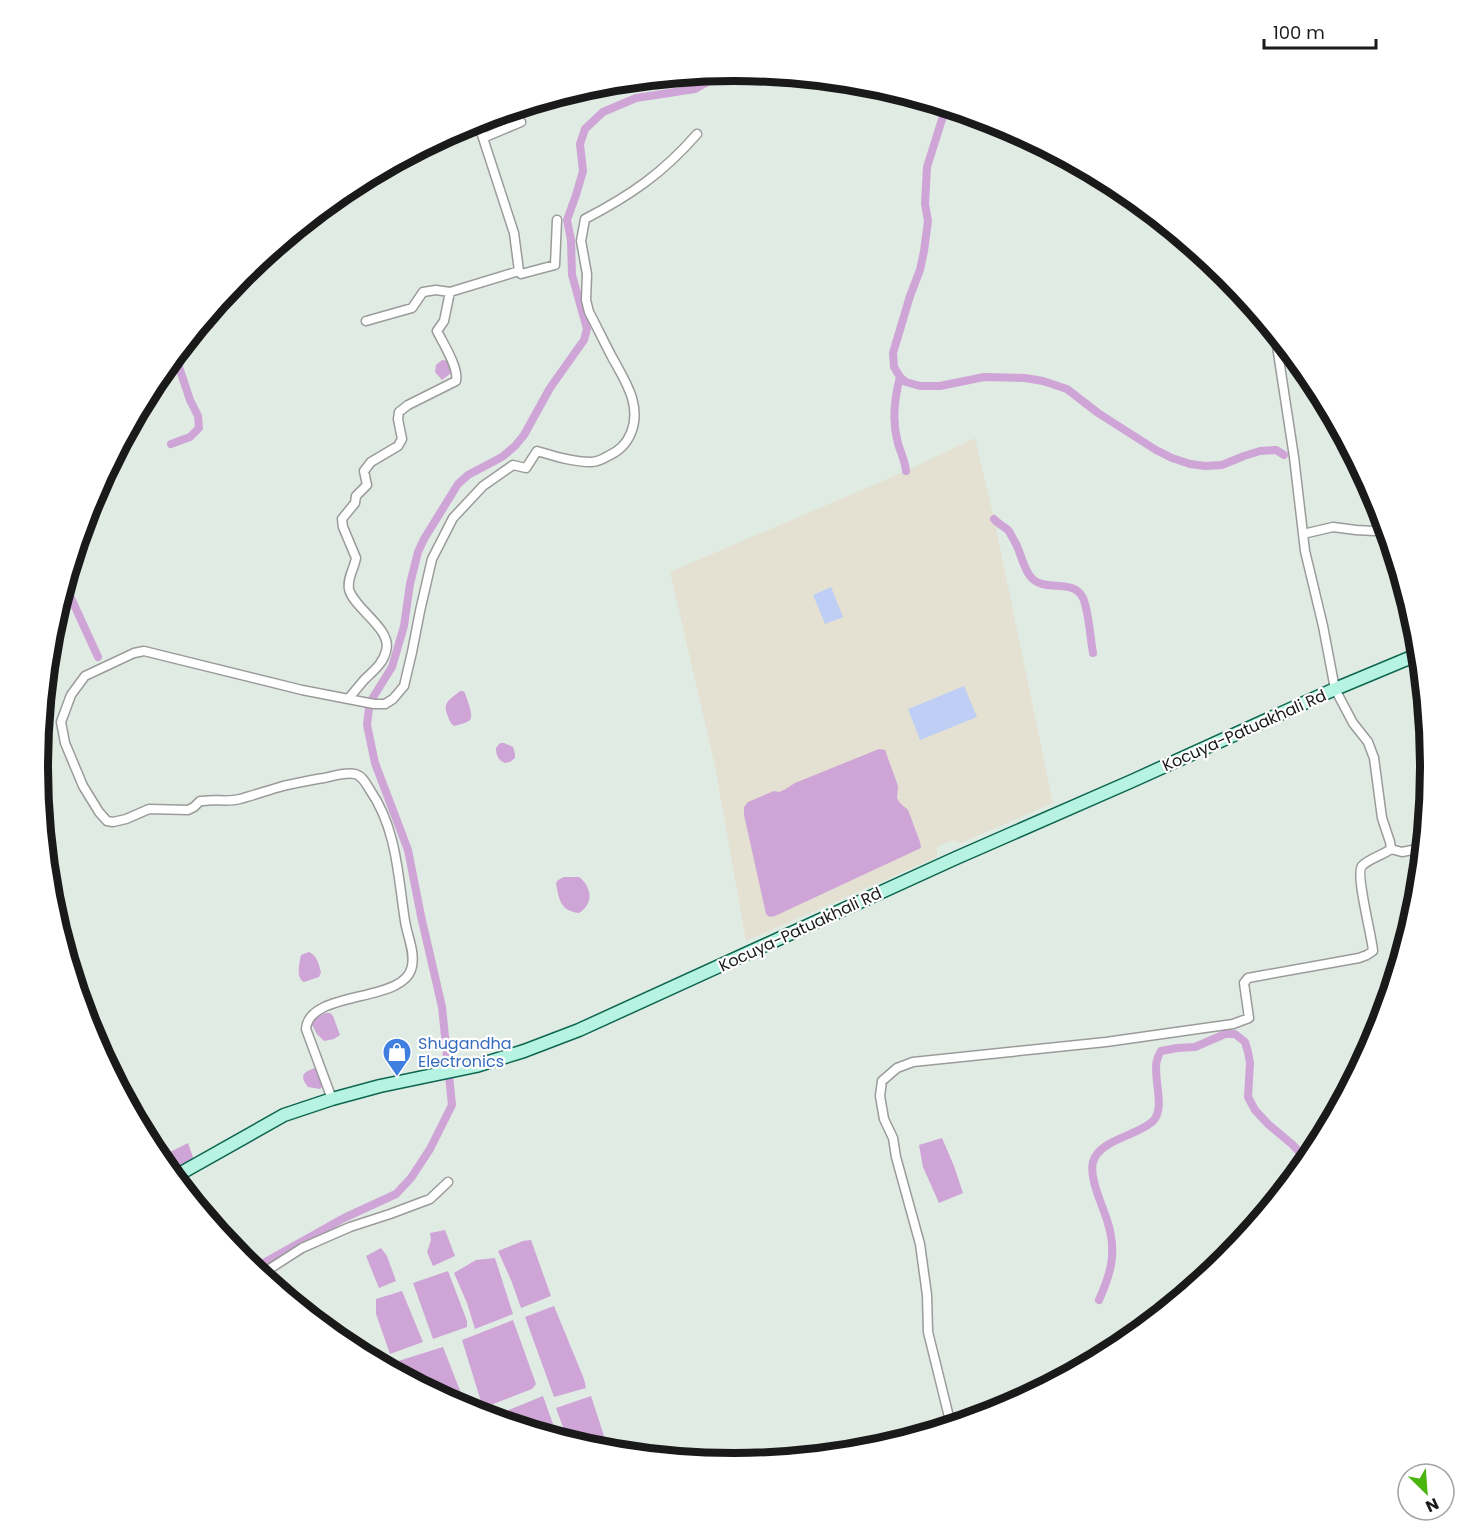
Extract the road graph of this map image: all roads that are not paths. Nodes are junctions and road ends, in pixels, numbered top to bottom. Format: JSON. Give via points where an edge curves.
{"nodes":[{"id":1,"x":521,"y":122,"type":"dead end"},
{"id":2,"x":480,"y":130,"type":"edge"},
{"id":3,"x":697,"y":134,"type":"dead end"},
{"id":4,"x":483,"y":138,"type":"junction"},
{"id":5,"x":556,"y":220,"type":"dead end"},
{"id":6,"x":519,"y":271,"type":"junction"},
{"id":7,"x":450,"y":292,"type":"junction"},
{"id":8,"x":366,"y":321,"type":"dead end"},
{"id":9,"x":1277,"y":348,"type":"edge"},
{"id":10,"x":1378,"y":530,"type":"edge"},
{"id":11,"x":1303,"y":534,"type":"junction"},
{"id":12,"x":1411,"y":657,"type":"edge"},
{"id":13,"x":1335,"y":689,"type":"junction"},
{"id":14,"x":354,"y":699,"type":"junction"},
{"id":15,"x":1391,"y":849,"type":"junction"},
{"id":16,"x":1415,"y":849,"type":"edge"},
{"id":17,"x":332,"y":1099,"type":"junction"},
{"id":18,"x":181,"y":1173,"type":"edge"},
{"id":19,"x":448,"y":1182,"type":"dead end"},
{"id":20,"x":268,"y":1270,"type":"edge"},
{"id":21,"x":949,"y":1419,"type":"edge"}],
"edges":[{"from":1,"to":4,"type":"street"},
{"from":2,"to":4,"type":"street"},
{"from":3,"to":14,"type":"street","via":[[648,182],[585,219],[581,241],[588,312],[632,399],[635,424],[627,442],[621,450],[594,462],[537,451],[526,468],[513,465],[483,486],[453,518],[432,559],[404,686],[385,704]]},
{"from":4,"to":6,"type":"street","via":[[514,233]]},
{"from":5,"to":6,"type":"street","via":[[555,265],[521,274]]},
{"from":6,"to":7,"type":"street"},
{"from":7,"to":8,"type":"street","via":[[423,292],[412,308]]},
{"from":7,"to":14,"type":"street","via":[[444,321],[437,331],[455,368],[456,381],[399,412],[402,439],[364,471],[368,485],[342,519],[356,558],[348,588],[388,644],[379,667],[366,678]]},
{"from":9,"to":11,"type":"street"},
{"from":10,"to":11,"type":"street","via":[[1333,527]]},
{"from":11,"to":13,"type":"street"},
{"from":12,"to":13,"type":"main road","name":"Kocuya-Patuakhali Rd"},
{"from":13,"to":15,"type":"street","via":[[1374,758],[1382,818]]},
{"from":13,"to":17,"type":"main road","name":"Kocuya-Patuakhali Rd","via":[[579,1030],[524,1051]]},
{"from":14,"to":17,"type":"street","via":[[144,651],[85,676],[70,695],[61,722],[65,743],[83,786],[107,821],[126,819],[149,809],[188,810],[203,801],[237,800],[333,776],[353,774],[363,779],[384,814],[398,862],[412,966],[409,976],[398,984],[322,1009],[306,1022]]},
{"from":15,"to":16,"type":"street"},
{"from":15,"to":21,"type":"street","via":[[1362,865],[1359,872],[1373,951],[1359,958],[1248,978],[1244,983],[1249,1018],[1227,1025],[1106,1042],[913,1062],[897,1068],[882,1081],[884,1119],[893,1138],[920,1244],[928,1332]]},
{"from":17,"to":18,"type":"main road","name":"Kocuya-Patuakhali Rd","via":[[284,1115]]},
{"from":19,"to":20,"type":"street","via":[[430,1199],[327,1237]]}]}
